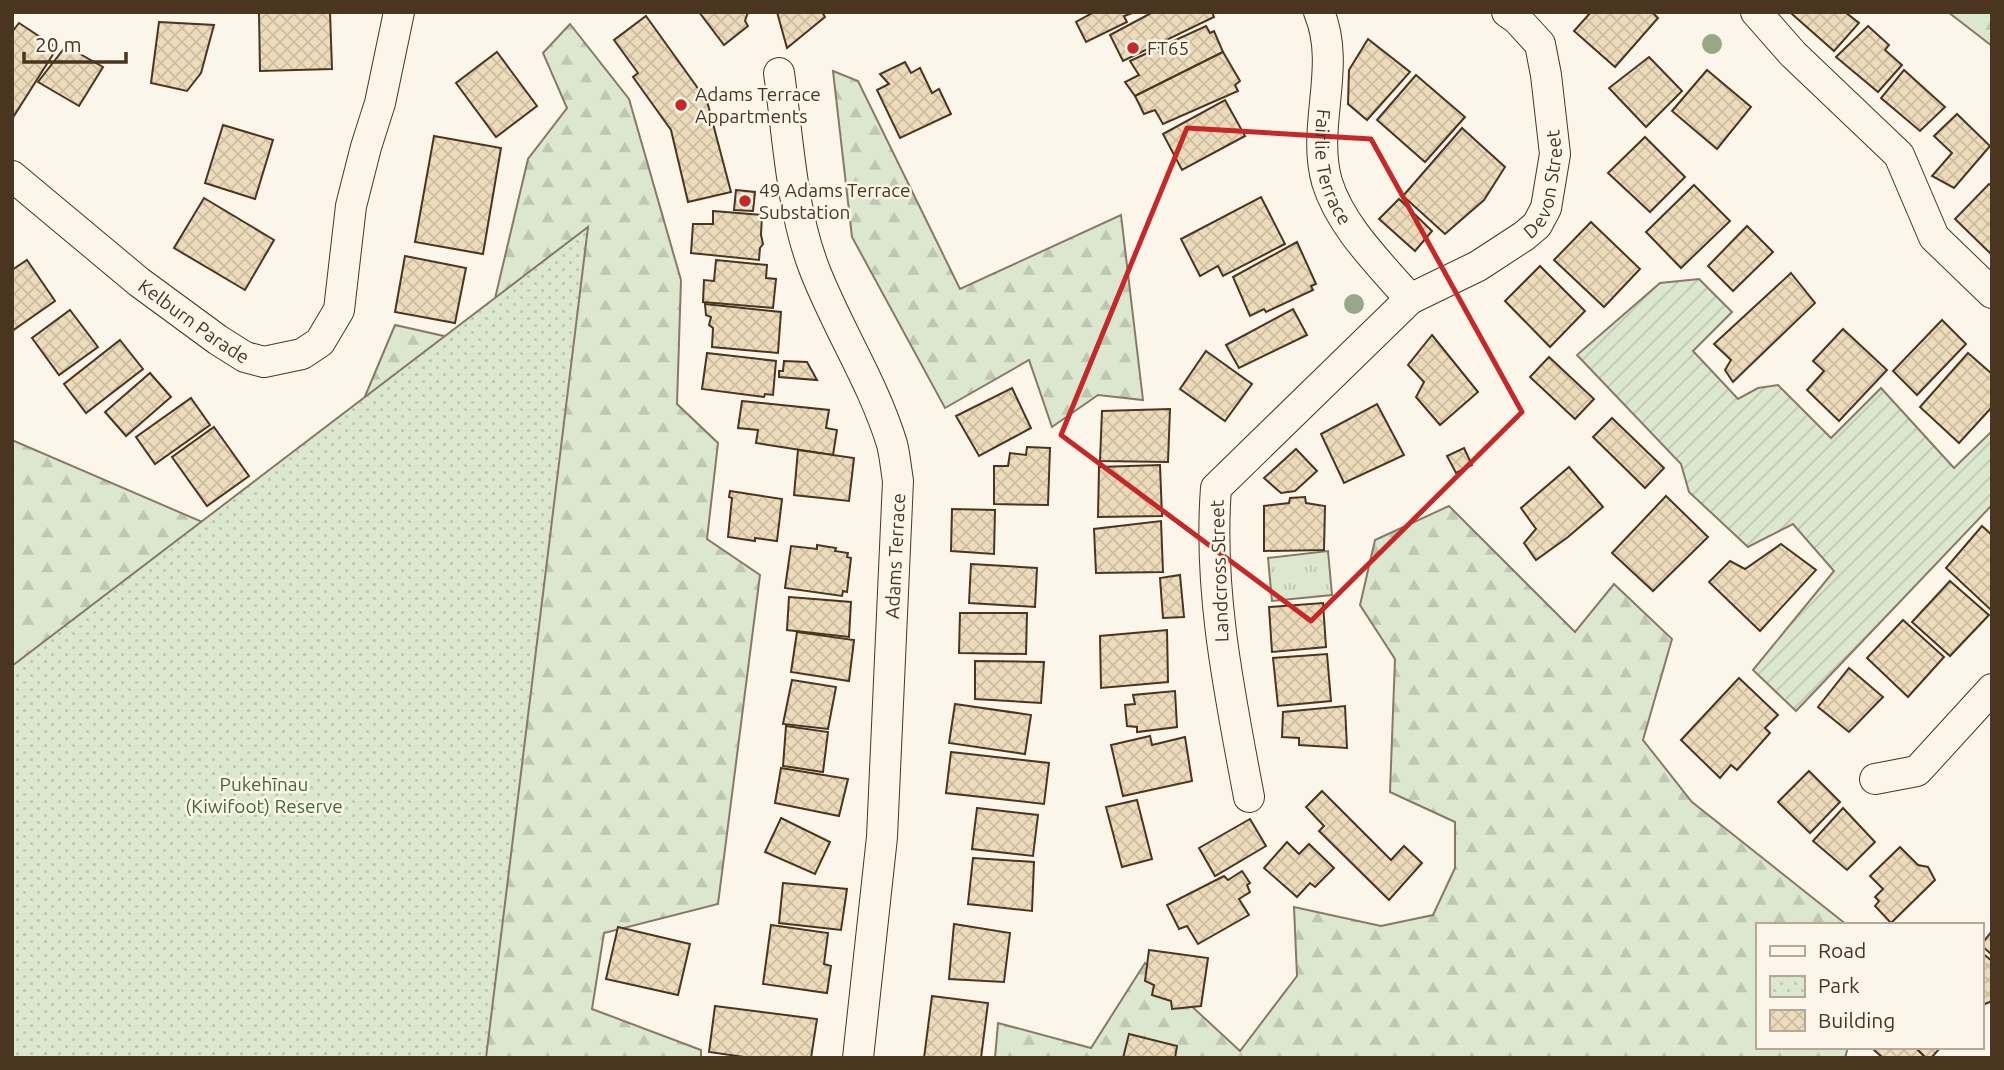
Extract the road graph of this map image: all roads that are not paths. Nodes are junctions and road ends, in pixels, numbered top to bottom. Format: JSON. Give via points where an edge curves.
{"nodes":[{"id":1,"x":399,"y":12,"type":"edge"},
{"id":2,"x":1319,"y":12,"type":"edge"},
{"id":3,"x":1507,"y":12,"type":"edge"},
{"id":4,"x":1756,"y":12,"type":"edge"},
{"id":5,"x":779,"y":73,"type":"dead end"},
{"id":6,"x":12,"y":176,"type":"edge"},
{"id":7,"x":1992,"y":293,"type":"edge"},
{"id":8,"x":1410,"y":299,"type":"junction"},
{"id":9,"x":1992,"y":689,"type":"edge"},
{"id":10,"x":1875,"y":779,"type":"dead end"},
{"id":11,"x":1250,"y":797,"type":"dead end"},
{"id":12,"x":858,"y":1058,"type":"edge"}],
"edges":[{"from":1,"to":6,"type":"street","name":"Kelburn Parade","via":[[351,206],[339,310],[320,342],[302,354],[264,362],[245,357],[139,282]]},
{"from":2,"to":8,"type":"street","name":"Fairlie Terrace","via":[[1328,45],[1327,180],[1358,239]]},
{"from":3,"to":8,"type":"street","name":"Devon Street","via":[[1540,44],[1555,154],[1546,208],[1524,236],[1478,266]]},
{"from":4,"to":7,"type":"street","via":[[1793,54],[1899,155],[1934,236]]},
{"from":5,"to":12,"type":"street","name":"Adams Terrace","via":[[798,213],[814,267],[881,416],[898,481],[882,837]]},
{"from":8,"to":11,"type":"street","name":"Landcross Street","via":[[1216,488],[1213,523],[1222,648]]},
{"from":9,"to":10,"type":"street","via":[[1917,771]]}]}
